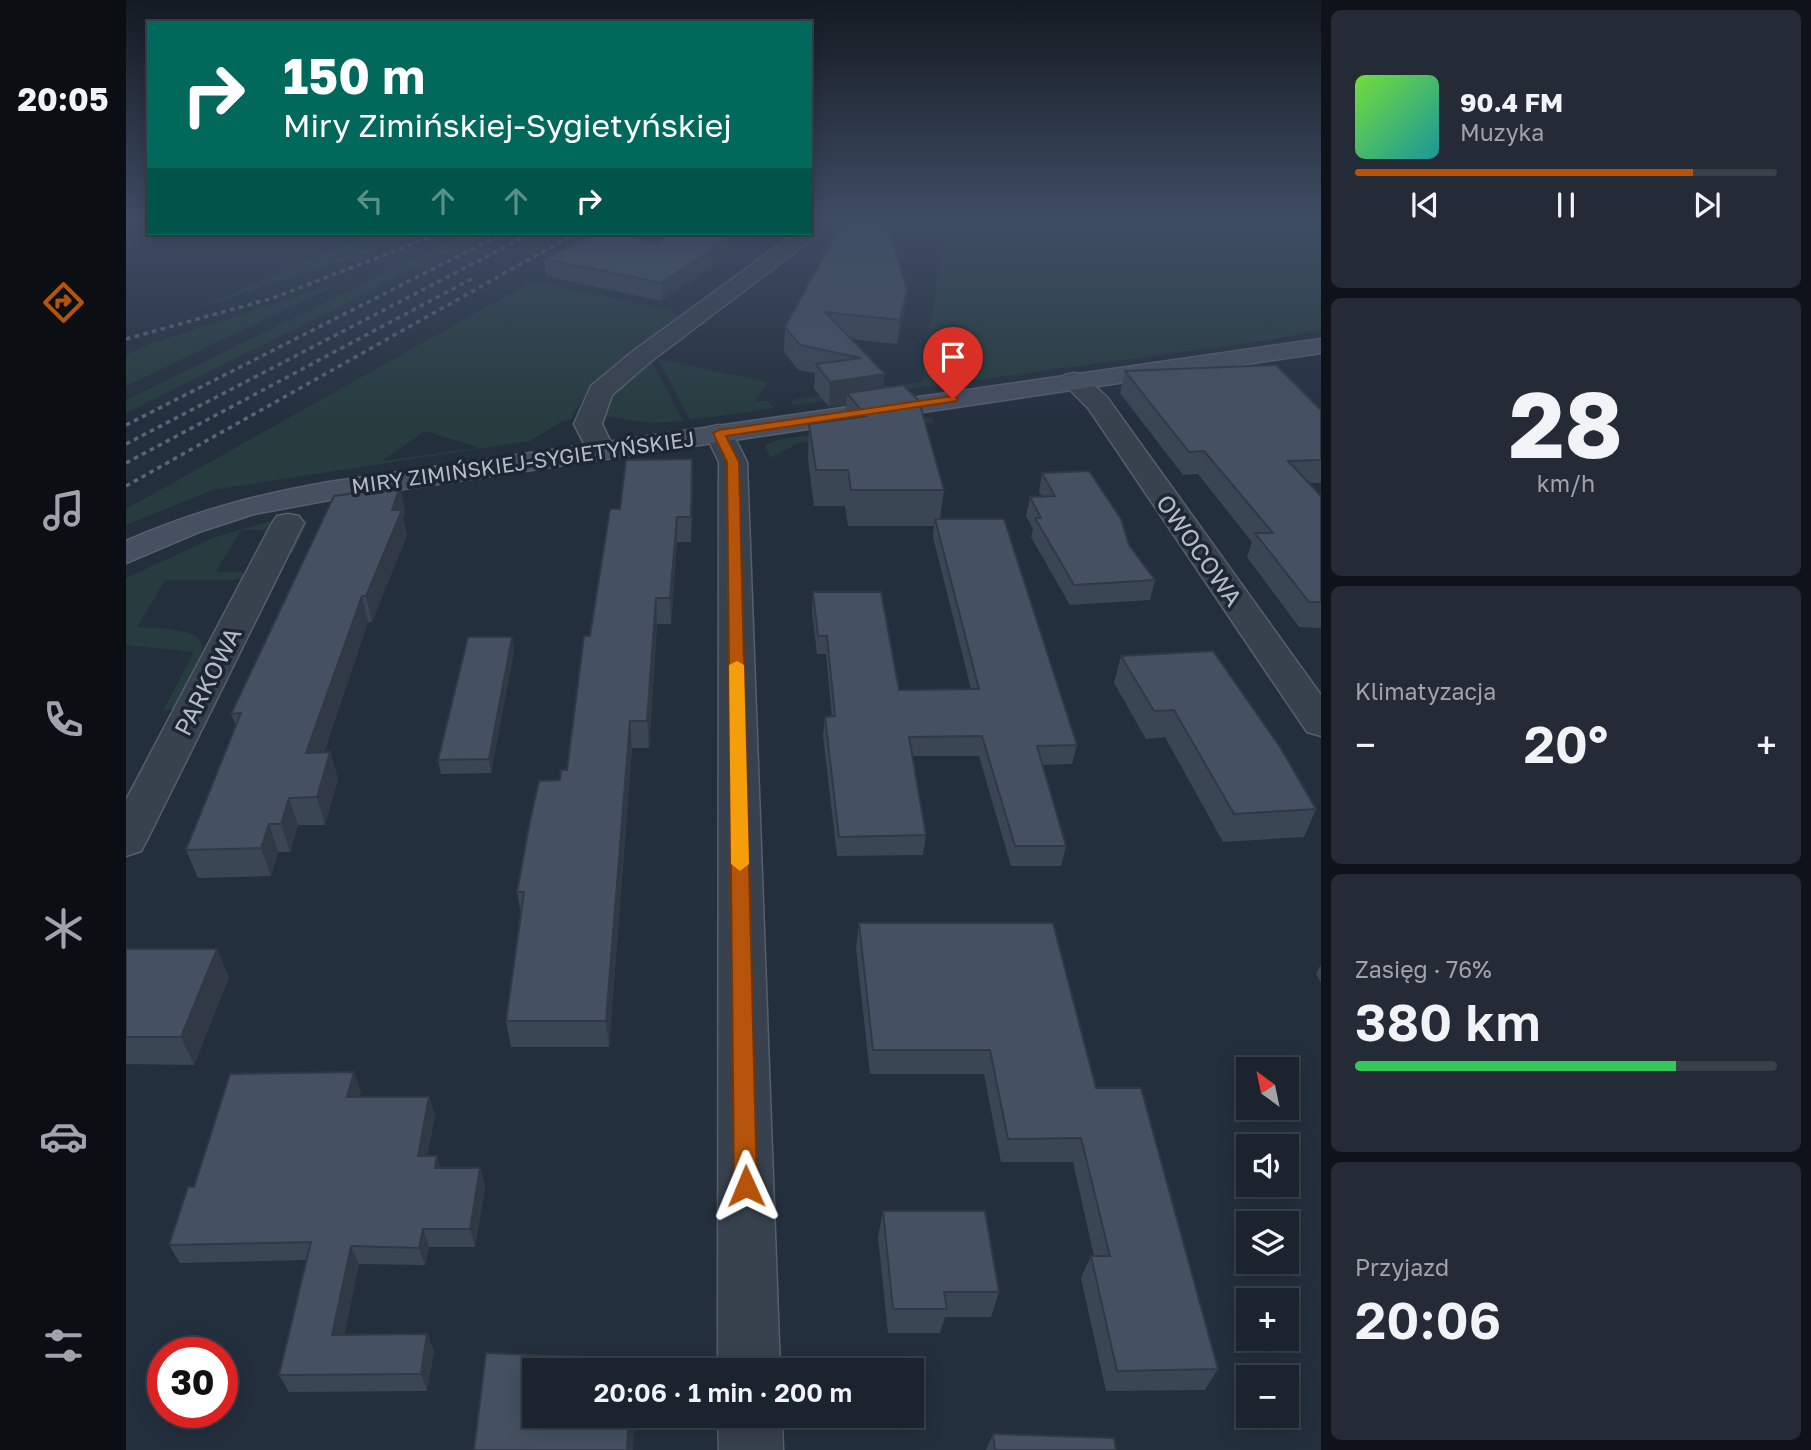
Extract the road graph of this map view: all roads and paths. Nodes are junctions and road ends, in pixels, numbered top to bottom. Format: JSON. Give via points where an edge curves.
{"nodes":[{"id":1,"x":736,"y":287,"type":"edge"},
{"id":2,"x":1313,"y":346,"type":"edge"},
{"id":3,"x":1074,"y":381,"type":"junction"},
{"id":4,"x":719,"y":433,"type":"junction"},
{"id":5,"x":601,"y":451,"type":"junction"},
{"id":6,"x":288,"y":523,"type":"dead end"},
{"id":7,"x":126,"y":553,"type":"edge"},
{"id":8,"x":1321,"y":723,"type":"edge"},
{"id":9,"x":126,"y":840,"type":"edge"},
{"id":10,"x":749,"y":1358,"type":"edge"},
{"id":11,"x":750,"y":1428,"type":"edge"},
{"id":12,"x":751,"y":1450,"type":"edge"}],
"edges":[{"from":1,"to":5,"type":"street","via":[[600,392],[588,424]]},
{"from":2,"to":3,"type":"street","name":"MIRY ZIMIŃSKIEJ-SYGIETYŃSKIEJ"},
{"from":3,"to":4,"type":"street","name":"MIRY ZIMIŃSKIEJ-SYGIETYŃSKIEJ"},
{"from":3,"to":8,"type":"street","name":"OWOCOWA","via":[[1098,403]]},
{"from":4,"to":5,"type":"street","name":"MIRY ZIMIŃSKIEJ-SYGIETYŃSKIEJ"},
{"from":4,"to":10,"type":"street","via":[[733,462]]},
{"from":5,"to":7,"type":"street","name":"MIRY ZIMIŃSKIEJ-SYGIETYŃSKIEJ","via":[[248,506],[188,525]]},
{"from":6,"to":9,"type":"street","name":"PARKOWA"},
{"from":11,"to":12,"type":"street"}]}
